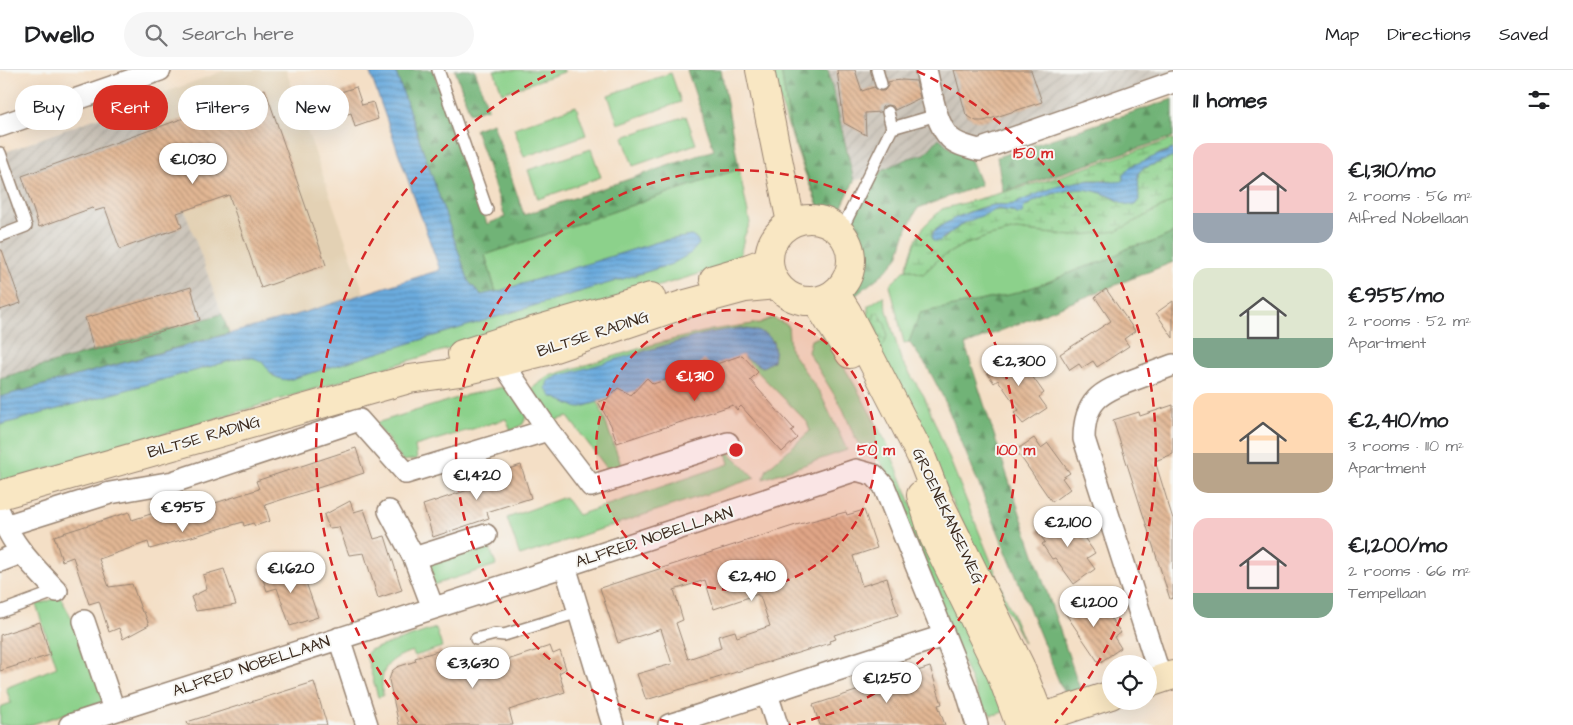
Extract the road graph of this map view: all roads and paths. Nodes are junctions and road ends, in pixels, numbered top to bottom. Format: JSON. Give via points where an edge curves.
{"nodes":[{"id":1,"x":160,"y":70,"type":"edge"},
{"id":2,"x":438,"y":70,"type":"edge"},
{"id":3,"x":760,"y":70,"type":"edge"},
{"id":4,"x":877,"y":70,"type":"edge"},
{"id":5,"x":926,"y":70,"type":"edge"},
{"id":6,"x":1173,"y":82,"type":"edge"},
{"id":7,"x":881,"y":84,"type":"dead end"},
{"id":8,"x":888,"y":112,"type":"dead end"},
{"id":9,"x":937,"y":115,"type":"junction"},
{"id":10,"x":0,"y":126,"type":"edge"},
{"id":11,"x":892,"y":128,"type":"junction"},
{"id":12,"x":0,"y":153,"type":"edge"},
{"id":13,"x":487,"y":210,"type":"dead end"},
{"id":14,"x":800,"y":221,"type":"junction"},
{"id":15,"x":840,"y":233,"type":"junction"},
{"id":16,"x":0,"y":236,"type":"edge"},
{"id":17,"x":772,"y":273,"type":"junction"},
{"id":18,"x":827,"y":297,"type":"junction"},
{"id":19,"x":497,"y":353,"type":"junction"},
{"id":20,"x":1173,"y":365,"type":"edge"},
{"id":21,"x":548,"y":430,"type":"junction"},
{"id":22,"x":728,"y":443,"type":"dead end"},
{"id":23,"x":0,"y":495,"type":"edge"},
{"id":24,"x":388,"y":511,"type":"dead end"},
{"id":25,"x":2,"y":519,"type":"edge"},
{"id":26,"x":486,"y":535,"type":"dead end"},
{"id":27,"x":21,"y":553,"type":"junction"},
{"id":28,"x":414,"y":558,"type":"junction"},
{"id":29,"x":0,"y":560,"type":"edge"},
{"id":30,"x":565,"y":566,"type":"junction"},
{"id":31,"x":57,"y":591,"type":"joint"},
{"id":32,"x":433,"y":608,"type":"junction"},
{"id":33,"x":0,"y":612,"type":"edge"},
{"id":34,"x":579,"y":612,"type":"junction"},
{"id":35,"x":84,"y":621,"type":"dead end"},
{"id":36,"x":944,"y":636,"type":"junction"},
{"id":37,"x":339,"y":638,"type":"junction"},
{"id":38,"x":476,"y":639,"type":"dead end"},
{"id":39,"x":1161,"y":679,"type":"edge"},
{"id":40,"x":767,"y":694,"type":"junction"},
{"id":41,"x":1102,"y":699,"type":"edge"},
{"id":42,"x":114,"y":710,"type":"junction"},
{"id":43,"x":1027,"y":723,"type":"edge"},
{"id":44,"x":70,"y":725,"type":"edge"},
{"id":45,"x":367,"y":725,"type":"edge"},
{"id":46,"x":613,"y":725,"type":"edge"},
{"id":47,"x":669,"y":725,"type":"edge"},
{"id":48,"x":777,"y":725,"type":"edge"},
{"id":49,"x":977,"y":725,"type":"edge"}],
"edges":[{"from":1,"to":10,"type":"street"},
{"from":2,"to":13,"type":"lane"},
{"from":3,"to":14,"type":"main road"},
{"from":4,"to":7,"type":"lane"},
{"from":5,"to":9,"type":"street"},
{"from":6,"to":9,"type":"street","via":[[979,150],[950,138]]},
{"from":8,"to":11,"type":"lane"},
{"from":9,"to":11,"type":"lane"},
{"from":11,"to":15,"type":"lane"},
{"from":12,"to":16,"type":"lane","via":[[26,226]]},
{"from":14,"to":15,"type":"main road","via":[[820,220]]},
{"from":14,"to":17,"type":"main road","via":[[781,230],[774,239],[770,250]]},
{"from":15,"to":18,"type":"main road","via":[[848,244],[850,271],[844,283]]},
{"from":17,"to":18,"type":"main road","via":[[788,296],[803,301]]},
{"from":17,"to":19,"type":"main road","name":"BILTSE RADING","via":[[745,288],[682,305],[543,352]]},
{"from":18,"to":43,"type":"main road","name":"GROENEKANSEWEG","via":[[847,312],[921,456],[938,500],[1020,666]]},
{"from":19,"to":21,"type":"street"},
{"from":19,"to":23,"type":"main road","name":"BILTSE RADING","via":[[460,372],[408,379]]},
{"from":20,"to":39,"type":"street","via":[[1109,389],[1098,397],[1084,424],[1084,439]]},
{"from":21,"to":22,"type":"street","via":[[591,486]]},
{"from":21,"to":25,"type":"street","via":[[406,473],[359,420],[173,482],[110,493]]},
{"from":24,"to":28,"type":"street"},
{"from":25,"to":27,"type":"street"},
{"from":26,"to":28,"type":"street"},
{"from":27,"to":29,"type":"street"},
{"from":27,"to":31,"type":"street"},
{"from":28,"to":32,"type":"street"},
{"from":30,"to":32,"type":"street","name":"ALFRED NOBELLAAN"},
{"from":30,"to":34,"type":"street"},
{"from":30,"to":36,"type":"street","name":"ALFRED NOBELLAAN","via":[[856,470],[874,475],[884,486]]},
{"from":31,"to":33,"type":"lane"},
{"from":32,"to":37,"type":"street","name":"ALFRED NOBELLAAN"},
{"from":34,"to":38,"type":"lane","via":[[504,635]]},
{"from":34,"to":46,"type":"street"},
{"from":35,"to":42,"type":"street"},
{"from":36,"to":40,"type":"street"},
{"from":36,"to":49,"type":"street"},
{"from":37,"to":42,"type":"street","name":"ALFRED NOBELLAAN"},
{"from":37,"to":45,"type":"street"},
{"from":40,"to":47,"type":"street"},
{"from":40,"to":48,"type":"street"},
{"from":41,"to":43,"type":"main road"},
{"from":42,"to":44,"type":"street","name":"ALFRED NOBELLAAN"}]}
